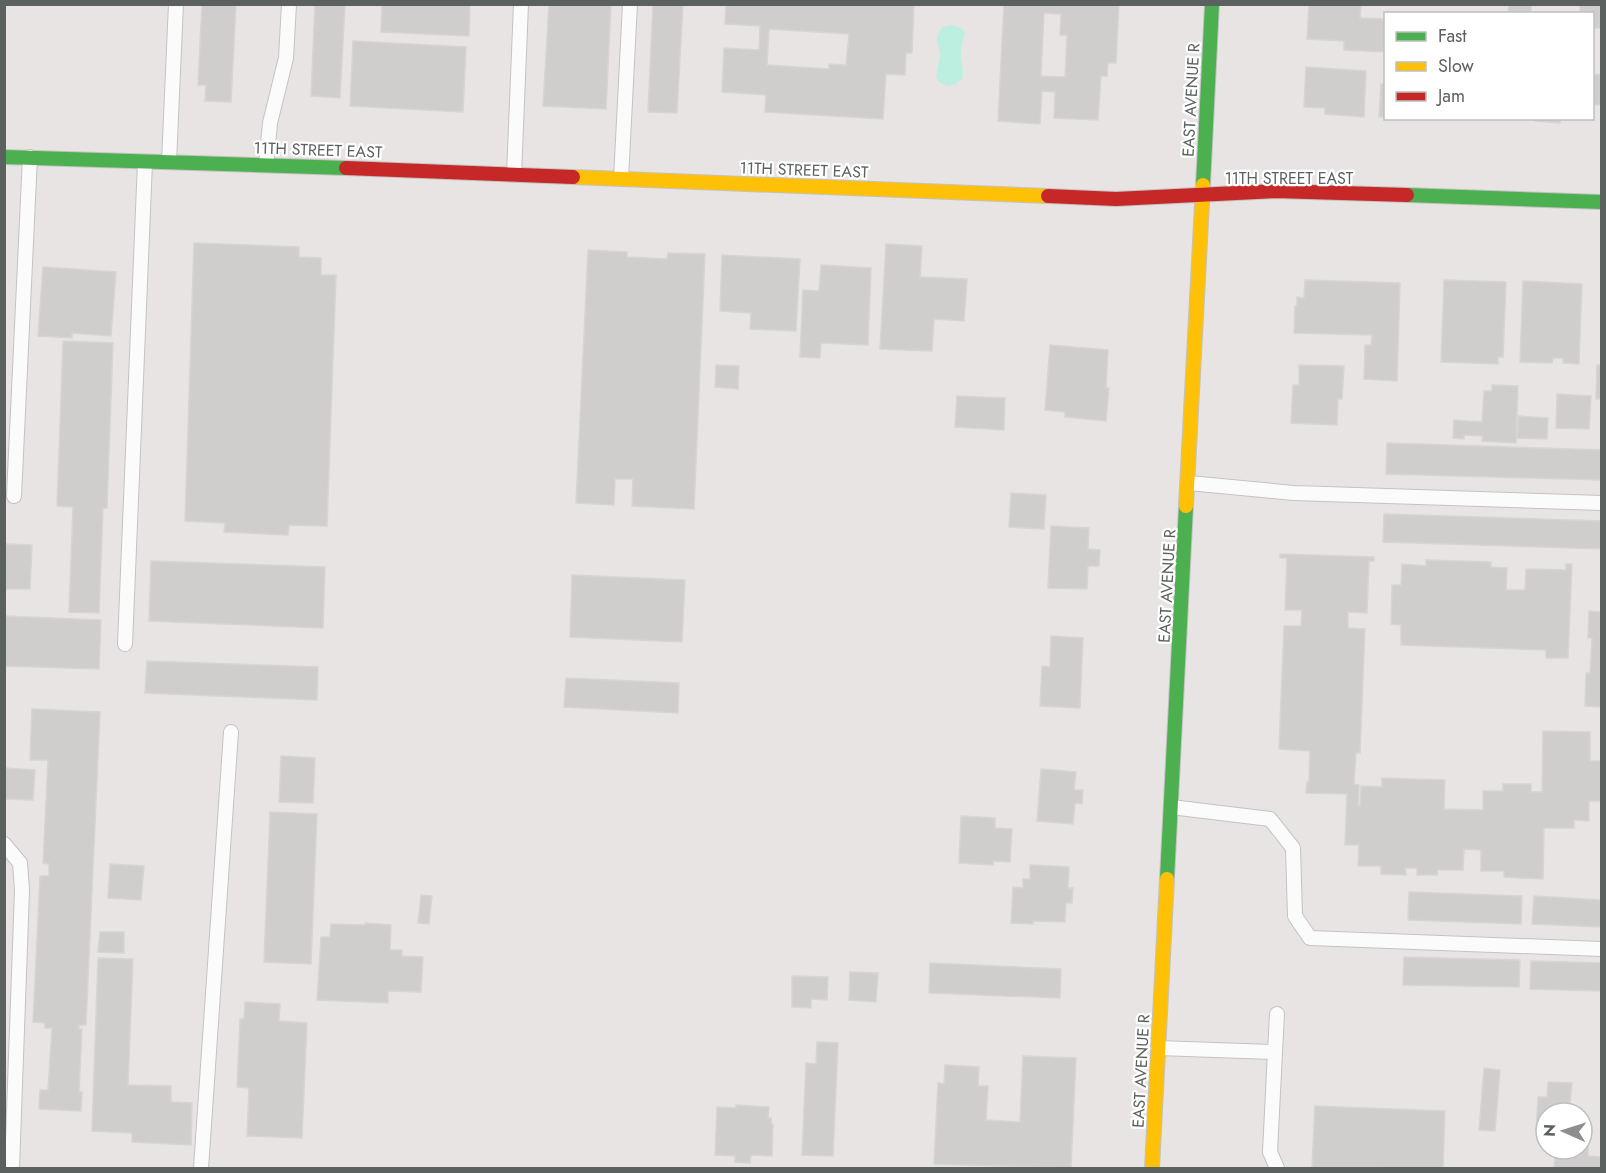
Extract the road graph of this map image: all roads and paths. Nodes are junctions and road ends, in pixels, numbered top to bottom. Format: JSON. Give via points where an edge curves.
{"nodes":[{"id":1,"x":176,"y":4,"type":"edge"},
{"id":2,"x":289,"y":4,"type":"edge"},
{"id":3,"x":521,"y":4,"type":"edge"},
{"id":4,"x":630,"y":4,"type":"edge"},
{"id":5,"x":1212,"y":4,"type":"edge"},
{"id":6,"x":4,"y":157,"type":"edge"},
{"id":7,"x":30,"y":157,"type":"junction"},
{"id":8,"x":145,"y":162,"type":"junction"},
{"id":9,"x":169,"y":162,"type":"junction"},
{"id":10,"x":266,"y":165,"type":"junction"},
{"id":11,"x":514,"y":174,"type":"junction"},
{"id":12,"x":621,"y":179,"type":"junction"},
{"id":13,"x":1202,"y":196,"type":"junction"},
{"id":14,"x":1602,"y":202,"type":"edge"},
{"id":15,"x":1189,"y":483,"type":"junction"},
{"id":16,"x":14,"y":496,"type":"dead end"},
{"id":17,"x":1602,"y":503,"type":"edge"},
{"id":18,"x":124,"y":644,"type":"dead end"},
{"id":19,"x":231,"y":732,"type":"dead end"},
{"id":20,"x":1172,"y":807,"type":"junction"},
{"id":21,"x":4,"y":844,"type":"edge"},
{"id":22,"x":1602,"y":949,"type":"edge"},
{"id":23,"x":1277,"y":1014,"type":"dead end"},
{"id":24,"x":1158,"y":1048,"type":"junction"},
{"id":25,"x":1275,"y":1052,"type":"junction"},
{"id":26,"x":12,"y":1168,"type":"edge"},
{"id":27,"x":201,"y":1168,"type":"edge"},
{"id":28,"x":1152,"y":1168,"type":"edge"},
{"id":29,"x":1277,"y":1168,"type":"edge"}],
"edges":[{"from":1,"to":9,"type":"lane"},
{"from":2,"to":10,"type":"lane","via":[[286,58],[270,123]]},
{"from":3,"to":11,"type":"lane"},
{"from":4,"to":12,"type":"lane"},
{"from":5,"to":13,"type":"street","name":"EAST AVENUE R"},
{"from":6,"to":7,"type":"street","name":"11TH STREET EAST"},
{"from":7,"to":8,"type":"street","name":"11TH STREET EAST"},
{"from":7,"to":16,"type":"lane"},
{"from":8,"to":9,"type":"street","name":"11TH STREET EAST"},
{"from":8,"to":18,"type":"lane"},
{"from":9,"to":10,"type":"street","name":"11TH STREET EAST"},
{"from":10,"to":11,"type":"street","name":"11TH STREET EAST"},
{"from":11,"to":12,"type":"street","name":"11TH STREET EAST"},
{"from":12,"to":13,"type":"street","name":"11TH STREET EAST","via":[[1116,199]]},
{"from":13,"to":14,"type":"street","name":"11TH STREET EAST","via":[[1275,191]]},
{"from":13,"to":15,"type":"street","name":"EAST AVENUE R"},
{"from":15,"to":17,"type":"lane","via":[[1294,493]]},
{"from":15,"to":20,"type":"street","name":"EAST AVENUE R"},
{"from":19,"to":27,"type":"lane"},
{"from":20,"to":22,"type":"lane","via":[[1270,819],[1293,848],[1295,916],[1310,938]]},
{"from":20,"to":24,"type":"street","name":"EAST AVENUE R"},
{"from":21,"to":26,"type":"lane","via":[[20,863],[22,890]]},
{"from":23,"to":25,"type":"lane"},
{"from":24,"to":25,"type":"lane"},
{"from":24,"to":28,"type":"street","name":"EAST AVENUE R"},
{"from":25,"to":29,"type":"lane","via":[[1270,1152]]}]}
